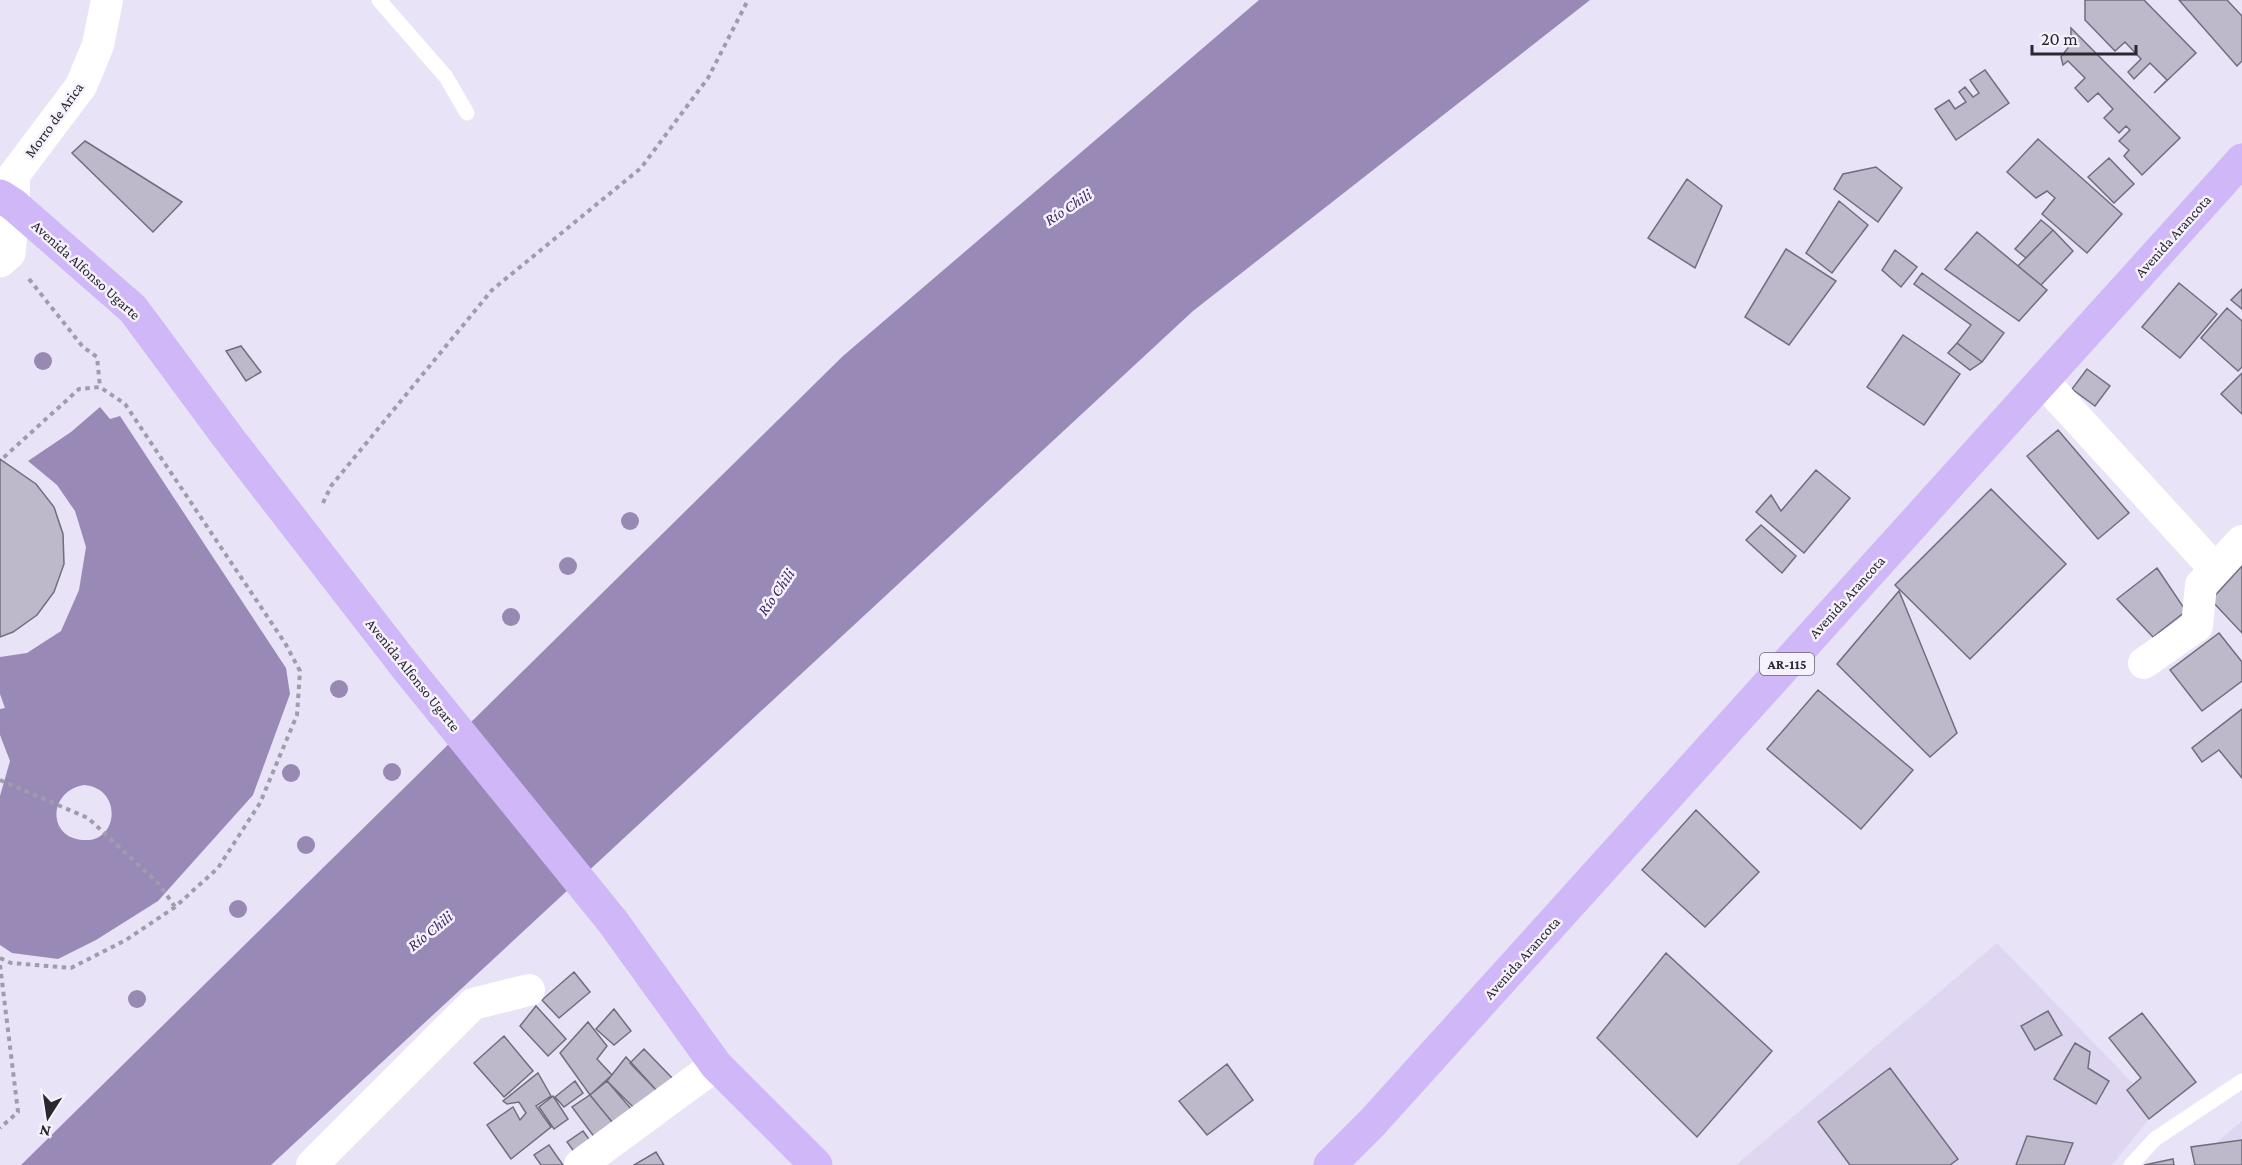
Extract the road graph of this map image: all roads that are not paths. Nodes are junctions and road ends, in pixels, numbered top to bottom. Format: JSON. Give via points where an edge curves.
{"nodes":[{"id":1,"x":107,"y":0,"type":"edge"},
{"id":2,"x":379,"y":0,"type":"edge"},
{"id":3,"x":467,"y":113,"type":"dead end"},
{"id":4,"x":2242,"y":160,"type":"edge"},
{"id":5,"x":7,"y":200,"type":"edge"},
{"id":6,"x":4,"y":257,"type":"edge"},
{"id":7,"x":2043,"y":381,"type":"junction"},
{"id":8,"x":2242,"y":541,"type":"edge"},
{"id":9,"x":2215,"y":569,"type":"junction"},
{"id":10,"x":2144,"y":663,"type":"dead end"},
{"id":11,"x":529,"y":990,"type":"dead end"},
{"id":12,"x":716,"y":1065,"type":"junction"},
{"id":13,"x":2242,"y":1081,"type":"edge"},
{"id":14,"x":312,"y":1165,"type":"edge"},
{"id":15,"x":580,"y":1165,"type":"edge"},
{"id":16,"x":816,"y":1165,"type":"edge"},
{"id":17,"x":1330,"y":1165,"type":"edge"},
{"id":18,"x":2131,"y":1165,"type":"edge"}],
"edges":[{"from":1,"to":5,"type":"street","name":"Morro de Arica","via":[[98,45],[81,86],[14,175]]},
{"from":2,"to":3,"type":"lane","via":[[446,77]]},
{"from":4,"to":7,"type":"main road","name":"Avenida Arancota","number":"AR-115"},
{"from":5,"to":6,"type":"street"},
{"from":5,"to":12,"type":"main road","name":"Avenida Alfonso Ugarte","via":[[134,309],[406,667],[614,922]]},
{"from":7,"to":9,"type":"street"},
{"from":7,"to":17,"type":"main road","name":"Avenida Arancota","number":"AR-115"},
{"from":8,"to":9,"type":"street"},
{"from":9,"to":10,"type":"street","via":[[2201,585],[2197,626]]},
{"from":11,"to":14,"type":"street","via":[[473,1004]]},
{"from":12,"to":15,"type":"street"},
{"from":12,"to":16,"type":"main road","name":"Avenida Alfonso Ugarte"},
{"from":13,"to":18,"type":"lane","via":[[2155,1139]]}]}
